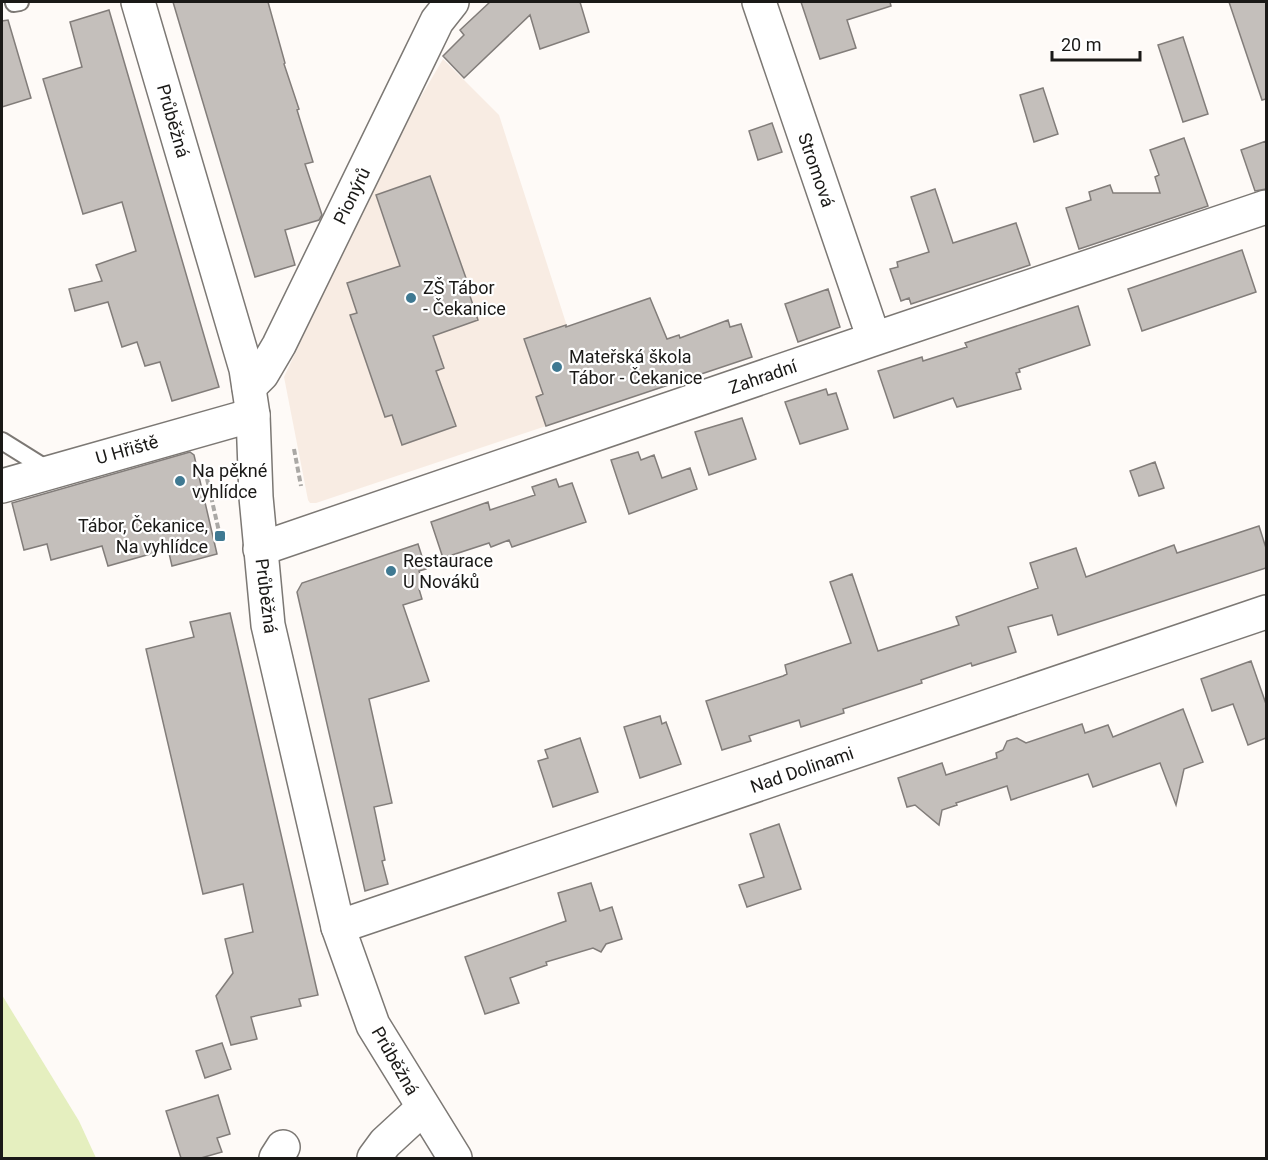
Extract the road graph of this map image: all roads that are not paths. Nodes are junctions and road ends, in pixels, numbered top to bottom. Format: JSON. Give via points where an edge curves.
{"nodes":[{"id":1,"x":138,"y":2,"type":"edge"},
{"id":2,"x":452,"y":2,"type":"edge"},
{"id":3,"x":759,"y":2,"type":"edge"},
{"id":4,"x":1266,"y":207,"type":"edge"},
{"id":5,"x":874,"y":339,"type":"junction"},
{"id":6,"x":251,"y":401,"type":"junction"},
{"id":7,"x":2,"y":441,"type":"edge"},
{"id":8,"x":50,"y":472,"type":"junction"},
{"id":9,"x":2,"y":486,"type":"edge"},
{"id":10,"x":260,"y":549,"type":"junction"},
{"id":11,"x":1266,"y":612,"type":"edge"},
{"id":12,"x":338,"y":927,"type":"junction"},
{"id":13,"x":423,"y":1108,"type":"junction"},
{"id":14,"x":374,"y":1158,"type":"edge"},
{"id":15,"x":454,"y":1158,"type":"edge"}],
"edges":[{"from":1,"to":6,"type":"street","name":"Průběžná","via":[[231,319]]},
{"from":2,"to":6,"type":"street","name":"Pionýrů","via":[[437,21]]},
{"from":3,"to":5,"type":"street","name":"Stromová"},
{"from":4,"to":5,"type":"street","name":"Zahradní"},
{"from":5,"to":10,"type":"street","name":"Zahradní"},
{"from":6,"to":8,"type":"street","name":"U Hřiště"},
{"from":6,"to":10,"type":"street","name":"Průběžná"},
{"from":7,"to":8,"type":"lane"},
{"from":8,"to":9,"type":"street","name":"U Hřiště"},
{"from":10,"to":12,"type":"street","name":"Průběžná","via":[[268,625]]},
{"from":11,"to":12,"type":"street","name":"Nad Dolinami"},
{"from":12,"to":13,"type":"street","name":"Průběžná","via":[[373,1025]]},
{"from":13,"to":14,"type":"street","name":"Průběžná"},
{"from":13,"to":15,"type":"street"}]}
